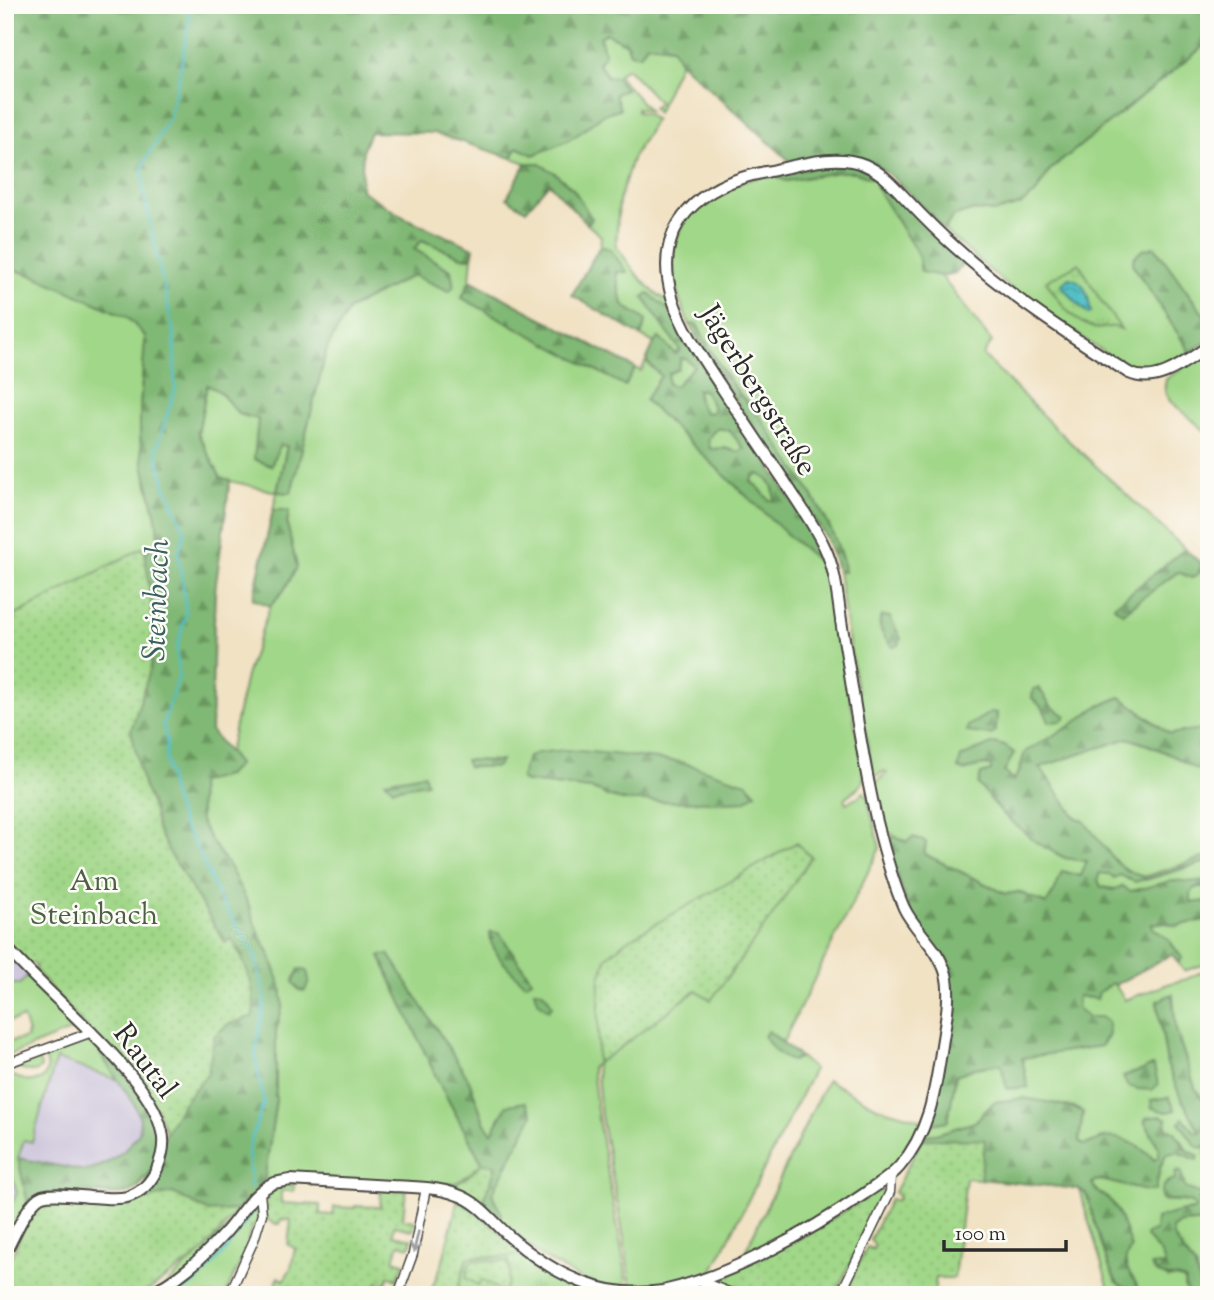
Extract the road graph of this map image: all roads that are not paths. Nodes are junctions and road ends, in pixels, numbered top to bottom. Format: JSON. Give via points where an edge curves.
{"nodes":[{"id":1,"x":1209,"y":346,"type":"edge"},
{"id":2,"x":5,"y":946,"type":"edge"},
{"id":3,"x":92,"y":1032,"type":"junction"},
{"id":4,"x":5,"y":1063,"type":"edge"},
{"id":5,"x":891,"y":1176,"type":"junction"},
{"id":6,"x":426,"y":1188,"type":"junction"},
{"id":7,"x":260,"y":1192,"type":"junction"},
{"id":8,"x":5,"y":1253,"type":"edge"},
{"id":9,"x":700,"y":1281,"type":"junction"},
{"id":10,"x":145,"y":1295,"type":"edge"},
{"id":11,"x":229,"y":1295,"type":"edge"},
{"id":12,"x":398,"y":1295,"type":"edge"},
{"id":13,"x":627,"y":1295,"type":"edge"},
{"id":14,"x":736,"y":1295,"type":"edge"},
{"id":15,"x":840,"y":1295,"type":"edge"}],
"edges":[{"from":1,"to":5,"type":"street","name":"Jägerbergstraße","via":[[1161,374],[1149,378],[1129,373],[1008,292],[954,247],[877,171],[851,160],[834,159],[745,176],[719,186],[684,215],[675,229],[668,277],[690,338],[828,554],[878,825],[892,875],[905,911],[938,955],[947,977],[933,1100],[913,1148]]},
{"from":2,"to":3,"type":"street","name":"Rautal"},
{"from":3,"to":4,"type":"street"},
{"from":3,"to":8,"type":"street","name":"Rautal","via":[[133,1077],[154,1111],[163,1134],[158,1165],[142,1189],[125,1198],[37,1198]]},
{"from":5,"to":9,"type":"street","name":"Jägerbergstraße","via":[[799,1235]]},
{"from":5,"to":15,"type":"street","name":"Jägerbergstraße","via":[[890,1192]]},
{"from":6,"to":7,"type":"street","name":"Jägerbergstraße","via":[[290,1180]]},
{"from":6,"to":12,"type":"street","one_way":true,"via":[[413,1254]]},
{"from":6,"to":13,"type":"street","name":"Jägerbergstraße","via":[[471,1202],[554,1270],[586,1286]]},
{"from":7,"to":10,"type":"street","via":[[204,1256],[176,1279]]},
{"from":7,"to":11,"type":"street","via":[[262,1214]]},
{"from":9,"to":13,"type":"street","name":"Jägerbergstraße"},
{"from":9,"to":14,"type":"street"}]}
